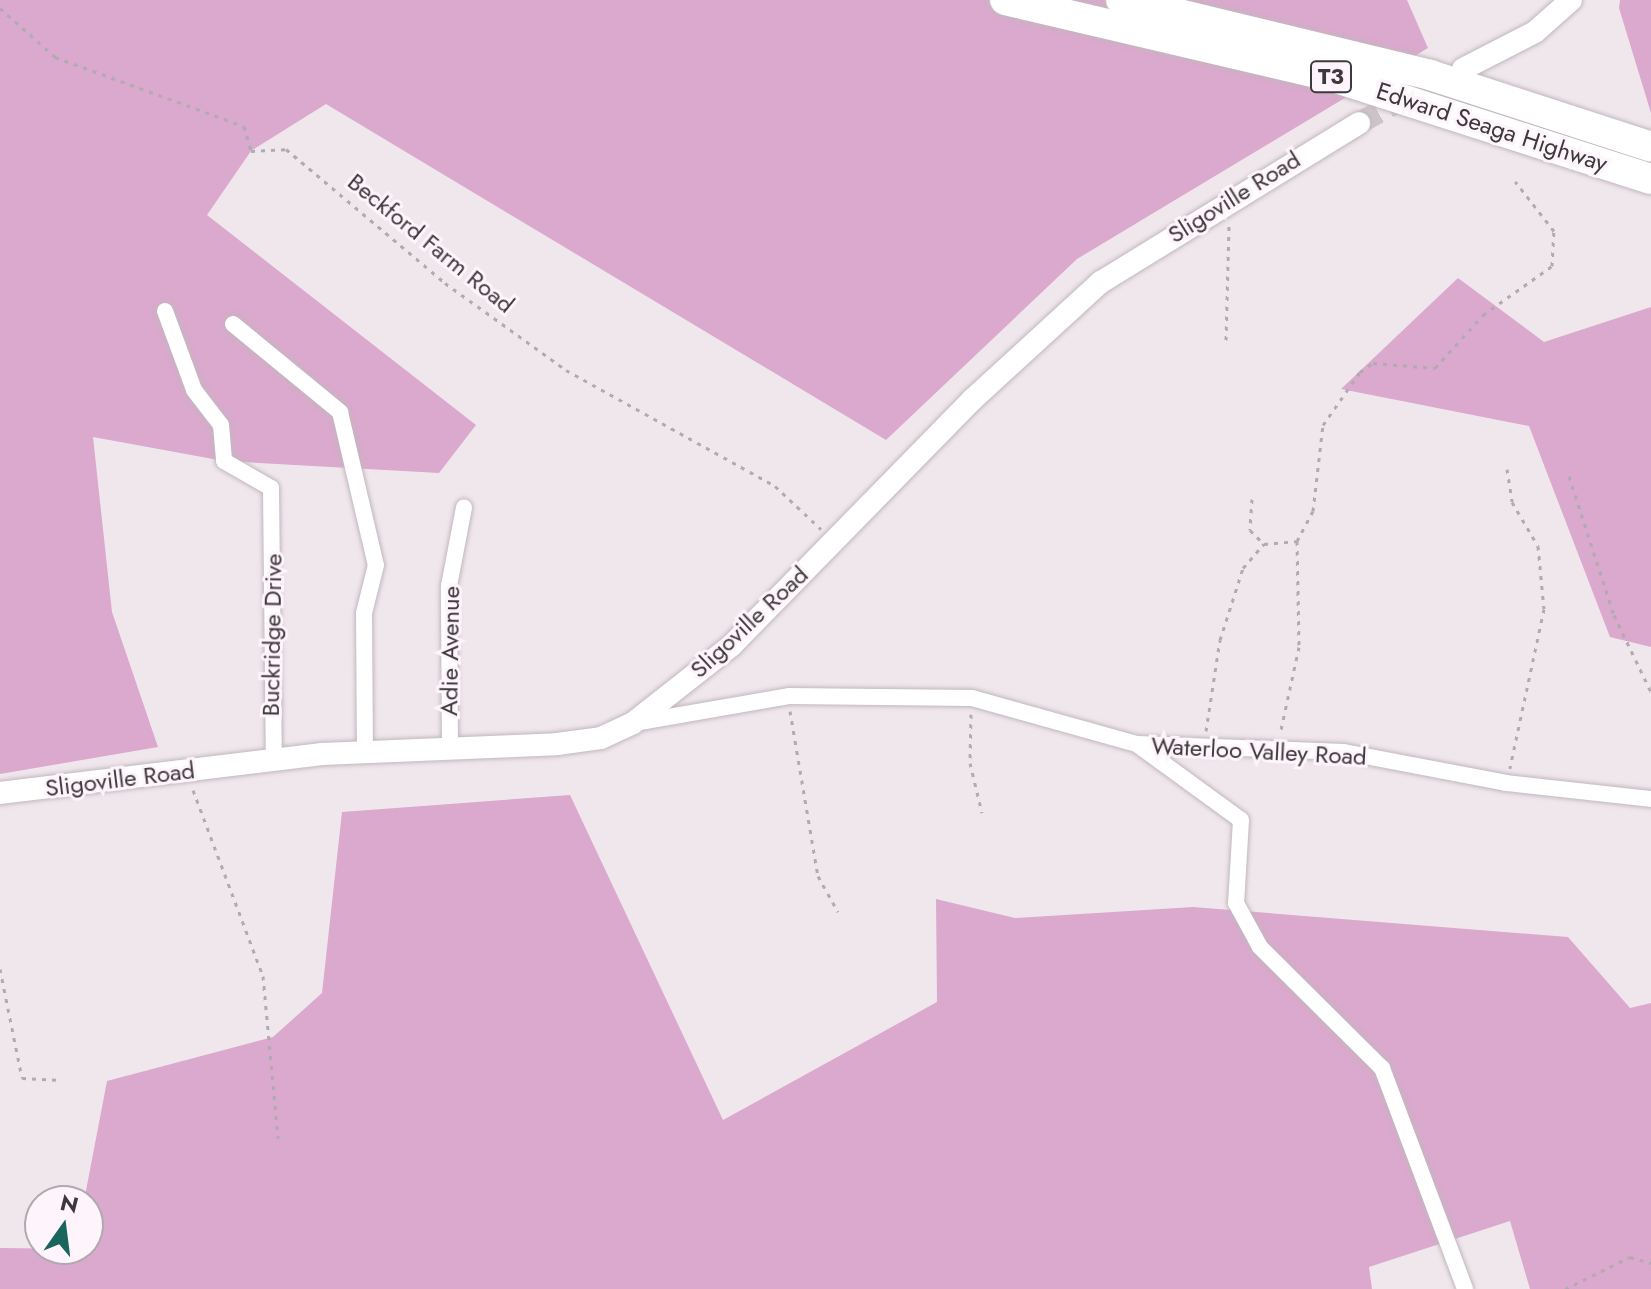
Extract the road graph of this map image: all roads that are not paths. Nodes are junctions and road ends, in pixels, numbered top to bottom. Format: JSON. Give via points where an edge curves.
{"nodes":[{"id":1,"x":1005,"y":0,"type":"edge"},
{"id":2,"x":1121,"y":0,"type":"edge"},
{"id":3,"x":1571,"y":0,"type":"edge"},
{"id":4,"x":1463,"y":69,"type":"dead end"},
{"id":5,"x":1359,"y":123,"type":"tunnel mouth"},
{"id":6,"x":1651,"y":147,"type":"edge"},
{"id":7,"x":1651,"y":179,"type":"edge"},
{"id":8,"x":165,"y":311,"type":"dead end"},
{"id":9,"x":233,"y":324,"type":"dead end"},
{"id":10,"x":464,"y":507,"type":"dead end"},
{"id":11,"x":633,"y":723,"type":"junction"},
{"id":12,"x":1137,"y":744,"type":"junction"},
{"id":13,"x":450,"y":749,"type":"junction"},
{"id":14,"x":365,"y":752,"type":"junction"},
{"id":15,"x":274,"y":760,"type":"junction"},
{"id":16,"x":0,"y":793,"type":"edge"},
{"id":17,"x":1651,"y":799,"type":"edge"},
{"id":18,"x":1465,"y":1289,"type":"edge"}],
"edges":[{"from":1,"to":7,"type":"highway","name":"Edward Seaga Highway","number":"T3","via":[[1330,76]]},
{"from":2,"to":6,"type":"highway","name":"Edward Seaga Highway","number":"T3","via":[[1430,75]]},
{"from":3,"to":4,"type":"street","via":[[1535,32]]},
{"from":5,"to":11,"type":"street","name":"Sligoville Road","via":[[1101,282],[732,645]]},
{"from":8,"to":15,"type":"street","name":"Buckridge Drive","via":[[194,390],[221,425],[224,461],[271,488]]},
{"from":9,"to":14,"type":"street","via":[[340,412],[376,565],[364,613]]},
{"from":10,"to":13,"type":"street","name":"Adie Avenue","via":[[449,586]]},
{"from":11,"to":12,"type":"street","name":"Waterloo Valley Road","via":[[789,696],[972,698]]},
{"from":11,"to":13,"type":"street","name":"Sligoville Road","via":[[601,738]]},
{"from":12,"to":17,"type":"street","name":"Waterloo Valley Road","via":[[1344,752],[1506,783]]},
{"from":12,"to":18,"type":"street","via":[[1241,820],[1236,903],[1260,947],[1382,1068]]},
{"from":13,"to":14,"type":"street","name":"Sligoville Road"},
{"from":14,"to":15,"type":"street","name":"Sligoville Road"},
{"from":15,"to":16,"type":"street","name":"Sligoville Road"}]}
